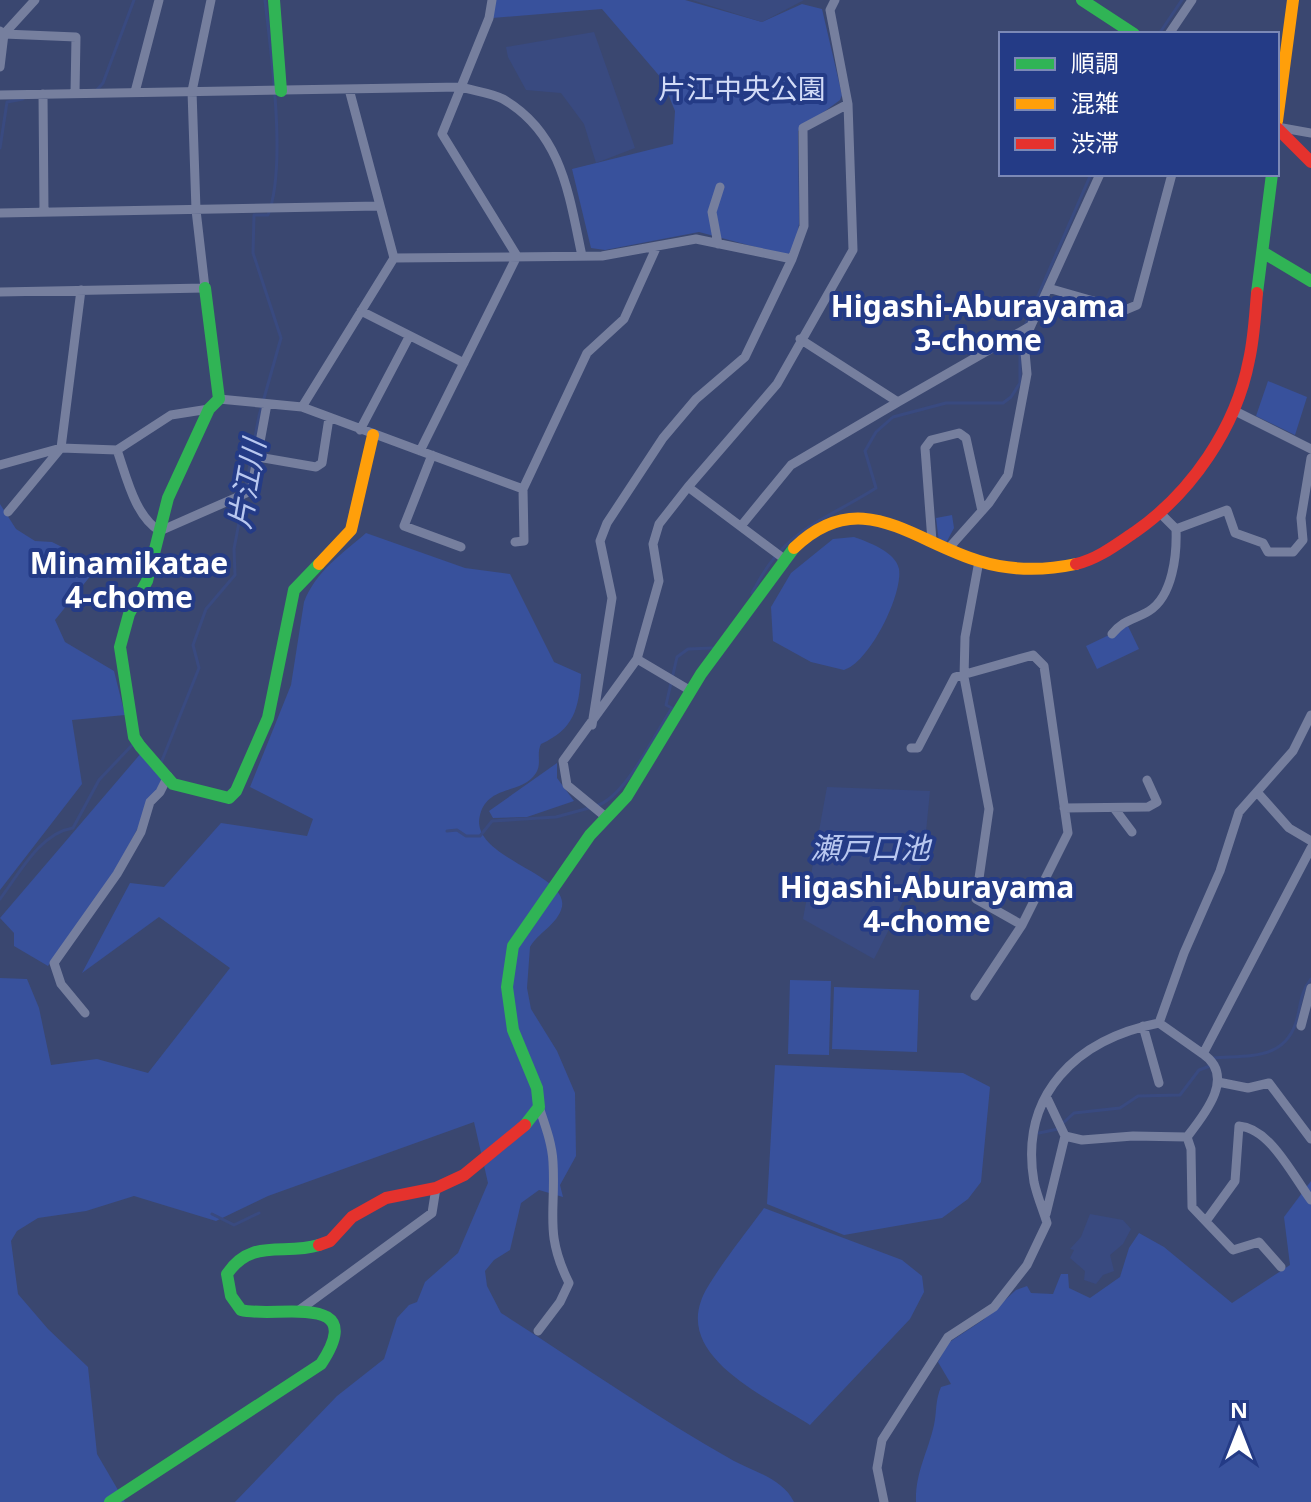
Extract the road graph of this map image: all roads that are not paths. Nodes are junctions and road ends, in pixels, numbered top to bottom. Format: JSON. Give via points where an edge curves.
{"nodes":[{"id":1,"x":35,"y":0,"type":"edge"},
{"id":2,"x":159,"y":0,"type":"edge"},
{"id":3,"x":211,"y":0,"type":"edge"},
{"id":4,"x":274,"y":0,"type":"edge"},
{"id":5,"x":492,"y":0,"type":"edge"},
{"id":6,"x":835,"y":0,"type":"edge"},
{"id":7,"x":1082,"y":0,"type":"edge"},
{"id":8,"x":1192,"y":0,"type":"edge"},
{"id":9,"x":1293,"y":0,"type":"edge"},
{"id":10,"x":2,"y":32,"type":"edge"},
{"id":11,"x":1131,"y":32,"type":"edge"},
{"id":12,"x":1170,"y":32,"type":"edge"},
{"id":13,"x":0,"y":67,"type":"edge"},
{"id":14,"x":461,"y":87,"type":"junction"},
{"id":15,"x":349,"y":89,"type":"junction"},
{"id":16,"x":192,"y":91,"type":"junction"},
{"id":17,"x":281,"y":91,"type":"junction"},
{"id":18,"x":135,"y":92,"type":"junction"},
{"id":19,"x":75,"y":93,"type":"junction"},
{"id":20,"x":0,"y":95,"type":"edge"},
{"id":21,"x":43,"y":98,"type":"junction"},
{"id":22,"x":848,"y":104,"type":"junction"},
{"id":23,"x":1279,"y":110,"type":"edge"},
{"id":24,"x":1279,"y":126,"type":"edge"},
{"id":25,"x":1279,"y":128,"type":"edge"},
{"id":26,"x":1311,"y":133,"type":"edge"},
{"id":27,"x":1311,"y":162,"type":"edge"},
{"id":28,"x":1099,"y":176,"type":"edge"},
{"id":29,"x":1171,"y":176,"type":"edge"},
{"id":30,"x":1272,"y":176,"type":"edge"},
{"id":31,"x":720,"y":187,"type":"dead end"},
{"id":32,"x":379,"y":206,"type":"junction"},
{"id":33,"x":196,"y":210,"type":"junction"},
{"id":34,"x":44,"y":212,"type":"junction"},
{"id":35,"x":0,"y":213,"type":"edge"},
{"id":36,"x":718,"y":244,"type":"junction"},
{"id":37,"x":657,"y":246,"type":"junction"},
{"id":38,"x":1264,"y":253,"type":"junction"},
{"id":39,"x":517,"y":256,"type":"junction"},
{"id":40,"x":582,"y":256,"type":"junction"},
{"id":41,"x":394,"y":258,"type":"junction"},
{"id":42,"x":792,"y":259,"type":"junction"},
{"id":43,"x":1311,"y":281,"type":"edge"},
{"id":44,"x":205,"y":288,"type":"junction"},
{"id":45,"x":1048,"y":288,"type":"junction"},
{"id":46,"x":81,"y":290,"type":"junction"},
{"id":47,"x":0,"y":292,"type":"edge"},
{"id":48,"x":361,"y":311,"type":"junction"},
{"id":49,"x":1028,"y":328,"type":"junction"},
{"id":50,"x":409,"y":337,"type":"junction"},
{"id":51,"x":800,"y":339,"type":"junction"},
{"id":52,"x":464,"y":363,"type":"junction"},
{"id":53,"x":219,"y":399,"type":"junction"},
{"id":54,"x":898,"y":402,"type":"junction"},
{"id":55,"x":267,"y":404,"type":"junction"},
{"id":56,"x":302,"y":407,"type":"junction"},
{"id":57,"x":209,"y":409,"type":"junction"},
{"id":58,"x":1233,"y":410,"type":"junction"},
{"id":59,"x":329,"y":418,"type":"junction"},
{"id":60,"x":360,"y":430,"type":"junction"},
{"id":61,"x":373,"y":435,"type":"junction"},
{"id":62,"x":61,"y":448,"type":"junction"},
{"id":63,"x":1311,"y":449,"type":"edge"},
{"id":64,"x":117,"y":450,"type":"junction"},
{"id":65,"x":420,"y":451,"type":"junction"},
{"id":66,"x":432,"y":455,"type":"junction"},
{"id":67,"x":258,"y":457,"type":"junction"},
{"id":68,"x":1311,"y":458,"type":"edge"},
{"id":69,"x":0,"y":465,"type":"edge"},
{"id":70,"x":688,"y":487,"type":"junction"},
{"id":71,"x":523,"y":489,"type":"junction"},
{"id":72,"x":982,"y":511,"type":"junction"},
{"id":73,"x":8,"y":512,"type":"dead end"},
{"id":74,"x":1161,"y":514,"type":"junction"},
{"id":75,"x":741,"y":526,"type":"junction"},
{"id":76,"x":1176,"y":529,"type":"junction"},
{"id":77,"x":160,"y":531,"type":"junction"},
{"id":78,"x":932,"y":541,"type":"junction"},
{"id":79,"x":459,"y":542,"type":"dead end"},
{"id":80,"x":515,"y":542,"type":"dead end"},
{"id":81,"x":948,"y":549,"type":"junction"},
{"id":82,"x":782,"y":557,"type":"junction"},
{"id":83,"x":979,"y":561,"type":"junction"},
{"id":84,"x":1112,"y":634,"type":"dead end"},
{"id":85,"x":637,"y":659,"type":"junction"},
{"id":86,"x":964,"y":677,"type":"junction"},
{"id":87,"x":691,"y":691,"type":"junction"},
{"id":88,"x":1311,"y":715,"type":"edge"},
{"id":89,"x":592,"y":725,"type":"junction"},
{"id":90,"x":911,"y":748,"type":"dead end"},
{"id":91,"x":168,"y":776,"type":"junction"},
{"id":92,"x":1147,"y":780,"type":"dead end"},
{"id":93,"x":1257,"y":792,"type":"junction"},
{"id":94,"x":1064,"y":808,"type":"junction"},
{"id":95,"x":1114,"y":808,"type":"junction"},
{"id":96,"x":604,"y":815,"type":"junction"},
{"id":97,"x":1132,"y":832,"type":"dead end"},
{"id":98,"x":1311,"y":841,"type":"edge"},
{"id":99,"x":1311,"y":848,"type":"edge"},
{"id":100,"x":1022,"y":925,"type":"junction"},
{"id":101,"x":1311,"y":988,"type":"edge"},
{"id":102,"x":975,"y":996,"type":"dead end"},
{"id":103,"x":85,"y":1013,"type":"dead end"},
{"id":104,"x":1159,"y":1023,"type":"junction"},
{"id":105,"x":1143,"y":1026,"type":"junction"},
{"id":106,"x":1301,"y":1026,"type":"dead end"},
{"id":107,"x":1203,"y":1054,"type":"junction"},
{"id":108,"x":1218,"y":1082,"type":"junction"},
{"id":109,"x":1159,"y":1083,"type":"dead end"},
{"id":110,"x":1046,"y":1096,"type":"junction"},
{"id":111,"x":539,"y":1107,"type":"junction"},
{"id":112,"x":1064,"y":1135,"type":"junction"},
{"id":113,"x":1187,"y":1137,"type":"junction"},
{"id":114,"x":1311,"y":1139,"type":"edge"},
{"id":115,"x":436,"y":1188,"type":"junction"},
{"id":116,"x":1311,"y":1200,"type":"edge"},
{"id":117,"x":1045,"y":1218,"type":"junction"},
{"id":118,"x":1206,"y":1221,"type":"junction"},
{"id":119,"x":1281,"y":1267,"type":"dead end"},
{"id":120,"x":298,"y":1311,"type":"junction"},
{"id":121,"x":538,"y":1331,"type":"dead end"},
{"id":122,"x":110,"y":1502,"type":"edge"},
{"id":123,"x":884,"y":1502,"type":"edge"}],
"edges":[{"from":1,"to":10,"type":"street"},
{"from":2,"to":18,"type":"street"},
{"from":3,"to":16,"type":"street"},
{"from":4,"to":17,"type":"street"},
{"from":5,"to":14,"type":"street"},
{"from":6,"to":22,"type":"street","via":[[830,10]]},
{"from":7,"to":11,"type":"street"},
{"from":8,"to":12,"type":"street"},
{"from":9,"to":23,"type":"street"},
{"from":10,"to":13,"type":"street"},
{"from":10,"to":19,"type":"street","via":[[76,37]]},
{"from":14,"to":15,"type":"street"},
{"from":14,"to":39,"type":"street","via":[[442,134]]},
{"from":14,"to":40,"type":"street","via":[[503,99],[549,139],[564,173]]},
{"from":15,"to":17,"type":"street"},
{"from":15,"to":32,"type":"street"},
{"from":16,"to":17,"type":"street"},
{"from":16,"to":18,"type":"street"},
{"from":16,"to":33,"type":"street"},
{"from":18,"to":19,"type":"street"},
{"from":19,"to":21,"type":"street"},
{"from":20,"to":21,"type":"street"},
{"from":21,"to":34,"type":"street"},
{"from":22,"to":42,"type":"street","via":[[803,128],[804,226]]},
{"from":22,"to":51,"type":"street","via":[[853,250]]},
{"from":24,"to":26,"type":"street"},
{"from":25,"to":27,"type":"street"},
{"from":28,"to":45,"type":"street"},
{"from":29,"to":45,"type":"street","via":[[1137,305],[1125,310]]},
{"from":30,"to":38,"type":"street"},
{"from":31,"to":36,"type":"street","via":[[712,212]]},
{"from":32,"to":33,"type":"street"},
{"from":32,"to":41,"type":"street"},
{"from":33,"to":34,"type":"street"},
{"from":33,"to":44,"type":"street"},
{"from":34,"to":35,"type":"street"},
{"from":36,"to":37,"type":"street","via":[[696,239]]},
{"from":36,"to":42,"type":"street"},
{"from":37,"to":40,"type":"street"},
{"from":37,"to":71,"type":"street","via":[[624,319],[587,353]]},
{"from":38,"to":43,"type":"street"},
{"from":38,"to":58,"type":"street","via":[[1249,362]]},
{"from":39,"to":40,"type":"street"},
{"from":39,"to":41,"type":"street"},
{"from":39,"to":52,"type":"street"},
{"from":41,"to":48,"type":"street"},
{"from":42,"to":89,"type":"street","via":[[745,357],[696,399],[663,438],[607,523],[600,541],[612,598]]},
{"from":44,"to":46,"type":"street"},
{"from":44,"to":53,"type":"street"},
{"from":45,"to":49,"type":"street"},
{"from":46,"to":47,"type":"street"},
{"from":46,"to":62,"type":"street"},
{"from":48,"to":50,"type":"street"},
{"from":48,"to":56,"type":"street"},
{"from":49,"to":54,"type":"street"},
{"from":49,"to":72,"type":"street","via":[[1021,419],[1008,475]]},
{"from":50,"to":52,"type":"street"},
{"from":50,"to":60,"type":"street"},
{"from":51,"to":54,"type":"street"},
{"from":51,"to":70,"type":"street","via":[[777,384]]},
{"from":52,"to":65,"type":"street"},
{"from":53,"to":55,"type":"street"},
{"from":53,"to":57,"type":"street"},
{"from":54,"to":75,"type":"street","via":[[791,465]]},
{"from":55,"to":56,"type":"street"},
{"from":55,"to":67,"type":"street"},
{"from":56,"to":59,"type":"street"},
{"from":57,"to":64,"type":"street","via":[[171,415]]},
{"from":57,"to":77,"type":"street","via":[[168,498]]},
{"from":58,"to":63,"type":"street"},
{"from":58,"to":74,"type":"street","via":[[1201,469]]},
{"from":59,"to":60,"type":"street"},
{"from":59,"to":67,"type":"street","via":[[322,463],[316,467]]},
{"from":60,"to":61,"type":"street"},
{"from":61,"to":65,"type":"street"},
{"from":61,"to":91,"type":"street","via":[[351,530],[294,590],[268,718],[236,791],[229,798],[190,791]]},
{"from":62,"to":64,"type":"street"},
{"from":62,"to":69,"type":"street"},
{"from":62,"to":73,"type":"street"},
{"from":64,"to":77,"type":"street","via":[[132,493]]},
{"from":65,"to":66,"type":"street"},
{"from":66,"to":71,"type":"street"},
{"from":66,"to":79,"type":"street","via":[[404,526]]},
{"from":67,"to":77,"type":"street","via":[[243,496]]},
{"from":68,"to":76,"type":"street","via":[[1301,518],[1303,540],[1293,552],[1268,552],[1263,543],[1235,533],[1227,510]]},
{"from":70,"to":75,"type":"street"},
{"from":70,"to":85,"type":"street","via":[[659,524],[653,544],[659,581]]},
{"from":71,"to":80,"type":"street","via":[[524,541]]},
{"from":72,"to":78,"type":"street","via":[[966,438],[959,433],[931,440],[925,448]]},
{"from":72,"to":81,"type":"street"},
{"from":74,"to":76,"type":"street"},
{"from":74,"to":83,"type":"street","via":[[1087,561],[1027,570]]},
{"from":75,"to":82,"type":"street"},
{"from":76,"to":84,"type":"street","via":[[1171,581],[1152,610],[1123,621]]},
{"from":77,"to":91,"type":"street","via":[[147,581],[129,614],[120,647],[134,737]]},
{"from":78,"to":81,"type":"street"},
{"from":78,"to":82,"type":"street","via":[[878,518],[848,519],[806,536]]},
{"from":81,"to":83,"type":"street"},
{"from":82,"to":87,"type":"street"},
{"from":83,"to":86,"type":"street","via":[[965,637]]},
{"from":85,"to":87,"type":"street"},
{"from":85,"to":89,"type":"street"},
{"from":86,"to":90,"type":"street","via":[[955,677],[918,748]]},
{"from":86,"to":94,"type":"street","via":[[1033,655],[1044,666]]},
{"from":86,"to":100,"type":"street","via":[[989,809],[976,899]]},
{"from":87,"to":96,"type":"street","via":[[627,796]]},
{"from":88,"to":93,"type":"street","via":[[1293,751]]},
{"from":89,"to":96,"type":"street","via":[[563,761],[567,785]]},
{"from":91,"to":103,"type":"street","via":[[117,874],[54,963],[61,984]]},
{"from":92,"to":95,"type":"street","via":[[1157,802]]},
{"from":93,"to":98,"type":"street","via":[[1289,828]]},
{"from":93,"to":104,"type":"street","via":[[1239,812]]},
{"from":94,"to":95,"type":"street"},
{"from":94,"to":100,"type":"street","via":[[1068,833]]},
{"from":95,"to":97,"type":"street"},
{"from":96,"to":111,"type":"street","via":[[513,946],[507,987],[513,1030],[537,1088]]},
{"from":99,"to":107,"type":"street"},
{"from":100,"to":102,"type":"street"},
{"from":101,"to":106,"type":"street"},
{"from":104,"to":105,"type":"street"},
{"from":104,"to":107,"type":"street"},
{"from":105,"to":109,"type":"street"},
{"from":105,"to":110,"type":"street","via":[[1071,1063],[1050,1083]]},
{"from":107,"to":108,"type":"street","via":[[1215,1062]]},
{"from":108,"to":113,"type":"street","via":[[1207,1110]]},
{"from":108,"to":114,"type":"street","via":[[1248,1088],[1269,1083]]},
{"from":110,"to":112,"type":"street"},
{"from":110,"to":117,"type":"street","via":[[1036,1117],[1034,1180]]},
{"from":111,"to":115,"type":"street","via":[[514,1137],[464,1175]]},
{"from":111,"to":121,"type":"street","via":[[553,1161],[553,1242],[569,1283]]},
{"from":112,"to":113,"type":"street","via":[[1082,1140]]},
{"from":112,"to":117,"type":"street"},
{"from":113,"to":118,"type":"street","via":[[1192,1207]]},
{"from":115,"to":120,"type":"street","via":[[432,1213]]},
{"from":115,"to":120,"type":"street","via":[[386,1198],[352,1217],[330,1241],[306,1249],[256,1250],[235,1262],[227,1274],[231,1296],[241,1310],[274,1315]]},
{"from":116,"to":118,"type":"street","via":[[1263,1136],[1239,1126],[1235,1181]]},
{"from":117,"to":123,"type":"street","via":[[1027,1265],[994,1307],[948,1337],[882,1440],[877,1468]]},
{"from":118,"to":119,"type":"street","via":[[1233,1250],[1259,1242]]},
{"from":120,"to":122,"type":"street","via":[[325,1315],[334,1328],[334,1347],[321,1364]]}]}
